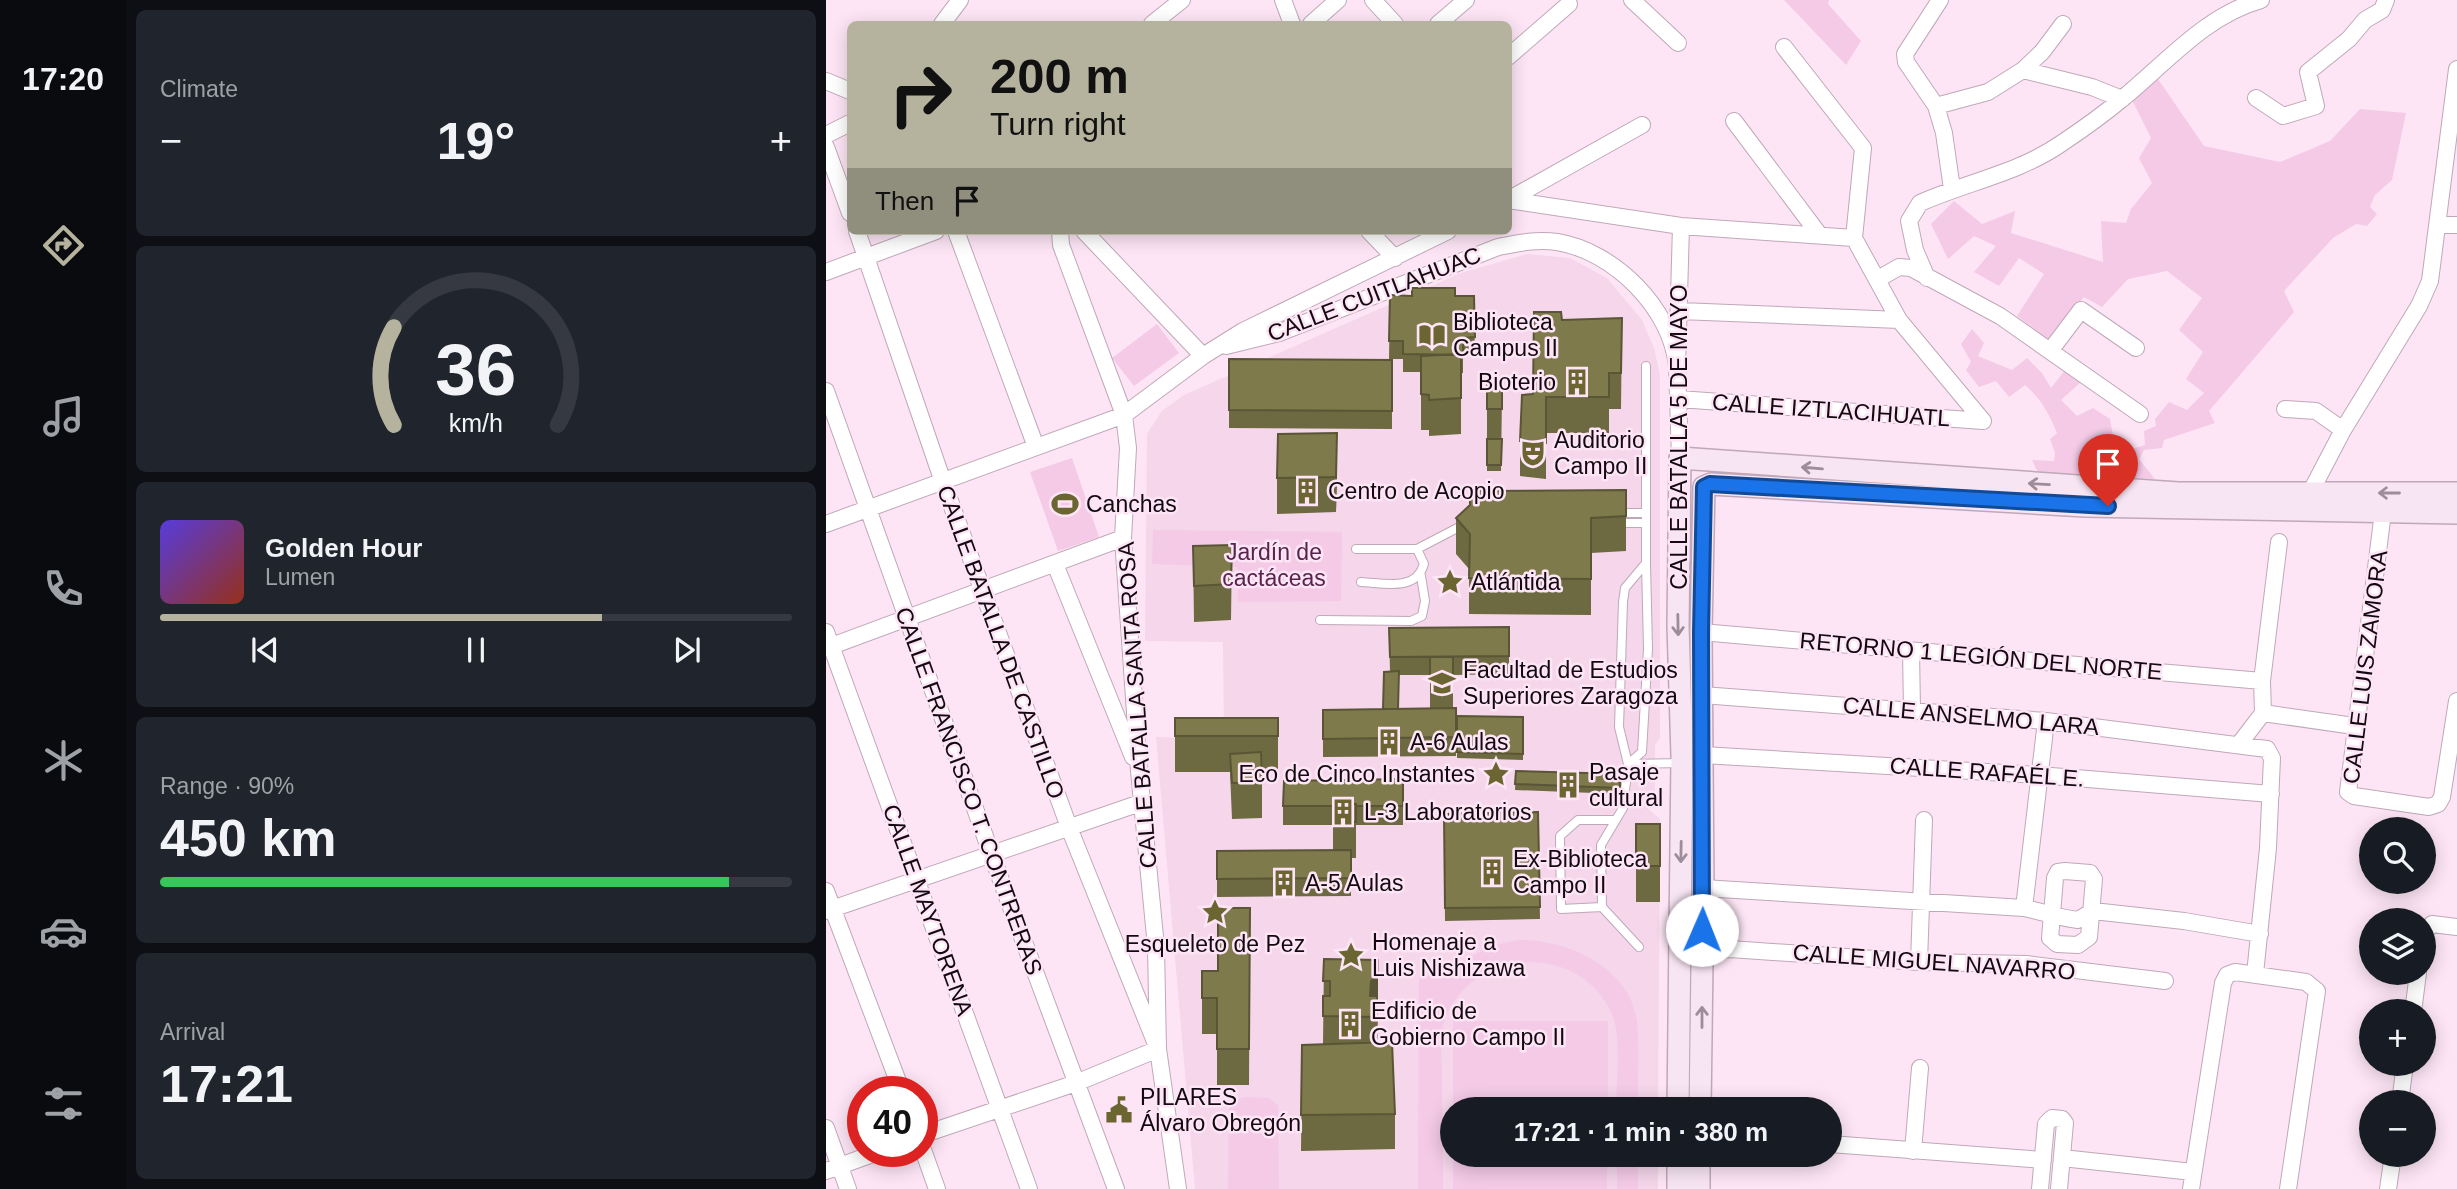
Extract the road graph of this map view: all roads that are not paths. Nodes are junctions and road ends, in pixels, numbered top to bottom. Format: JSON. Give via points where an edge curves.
{"nodes":[{"id":1,"x":960,"y":0,"type":"edge"},
{"id":2,"x":1182,"y":0,"type":"edge"},
{"id":3,"x":1283,"y":0,"type":"edge"},
{"id":4,"x":1338,"y":0,"type":"edge"},
{"id":5,"x":1373,"y":0,"type":"edge"},
{"id":6,"x":1466,"y":0,"type":"edge"},
{"id":7,"x":1632,"y":0,"type":"edge"},
{"id":8,"x":1940,"y":0,"type":"edge"},
{"id":9,"x":2261,"y":0,"type":"edge"},
{"id":10,"x":2386,"y":0,"type":"edge"},
{"id":11,"x":1569,"y":4,"type":"dead end"},
{"id":12,"x":950,"y":21,"type":"edge"},
{"id":13,"x":1156,"y":21,"type":"edge"},
{"id":14,"x":1292,"y":21,"type":"edge"},
{"id":15,"x":1314,"y":21,"type":"edge"},
{"id":16,"x":1392,"y":21,"type":"edge"},
{"id":17,"x":1442,"y":21,"type":"edge"},
{"id":18,"x":2063,"y":24,"type":"dead end"},
{"id":19,"x":1678,"y":43,"type":"dead end"},
{"id":20,"x":1784,"y":47,"type":"dead end"},
{"id":21,"x":1512,"y":54,"type":"edge"},
{"id":22,"x":2457,"y":69,"type":"edge"},
{"id":23,"x":2023,"y":70,"type":"junction"},
{"id":24,"x":826,"y":81,"type":"edge"},
{"id":25,"x":847,"y":90,"type":"edge"},
{"id":26,"x":2256,"y":98,"type":"dead end"},
{"id":27,"x":2122,"y":99,"type":"junction"},
{"id":28,"x":1936,"y":106,"type":"junction"},
{"id":29,"x":1734,"y":121,"type":"dead end"},
{"id":30,"x":847,"y":124,"type":"edge"},
{"id":31,"x":1642,"y":125,"type":"dead end"},
{"id":32,"x":826,"y":135,"type":"edge"},
{"id":33,"x":826,"y":147,"type":"edge"},
{"id":34,"x":1952,"y":189,"type":"junction"},
{"id":35,"x":1512,"y":198,"type":"edge"},
{"id":36,"x":1512,"y":201,"type":"edge"},
{"id":37,"x":847,"y":205,"type":"edge"},
{"id":38,"x":2439,"y":225,"type":"junction"},
{"id":39,"x":2457,"y":225,"type":"edge"},
{"id":40,"x":1681,"y":226,"type":"junction"},
{"id":41,"x":1818,"y":233,"type":"junction"},
{"id":42,"x":859,"y":235,"type":"edge"},
{"id":43,"x":925,"y":235,"type":"edge"},
{"id":44,"x":957,"y":235,"type":"edge"},
{"id":45,"x":1060,"y":235,"type":"edge"},
{"id":46,"x":1088,"y":235,"type":"edge"},
{"id":47,"x":1373,"y":235,"type":"edge"},
{"id":48,"x":1440,"y":235,"type":"edge"},
{"id":49,"x":1854,"y":238,"type":"junction"},
{"id":50,"x":867,"y":257,"type":"junction"},
{"id":51,"x":1395,"y":258,"type":"junction"},
{"id":52,"x":826,"y":272,"type":"edge"},
{"id":53,"x":1927,"y":278,"type":"junction"},
{"id":54,"x":1878,"y":279,"type":"junction"},
{"id":55,"x":1680,"y":311,"type":"junction"},
{"id":56,"x":1899,"y":320,"type":"junction"},
{"id":57,"x":2136,"y":348,"type":"dead end"},
{"id":58,"x":2050,"y":351,"type":"junction"},
{"id":59,"x":1210,"y":352,"type":"junction"},
{"id":60,"x":1646,"y":366,"type":"dead end"},
{"id":61,"x":1677,"y":367,"type":"junction"},
{"id":62,"x":826,"y":391,"type":"edge"},
{"id":63,"x":1679,"y":399,"type":"junction"},
{"id":64,"x":2285,"y":409,"type":"dead end"},
{"id":65,"x":2140,"y":414,"type":"dead end"},
{"id":66,"x":1124,"y":415,"type":"junction"},
{"id":67,"x":2343,"y":430,"type":"junction"},
{"id":68,"x":1036,"y":447,"type":"junction"},
{"id":69,"x":1680,"y":458,"type":"junction"},
{"id":70,"x":942,"y":479,"type":"junction"},
{"id":71,"x":2310,"y":493,"type":"junction"},
{"id":72,"x":2457,"y":493,"type":"edge"},
{"id":73,"x":2178,"y":500,"type":"junction"},
{"id":74,"x":868,"y":509,"type":"junction"},
{"id":75,"x":2383,"y":512,"type":"junction"},
{"id":76,"x":1603,"y":513,"type":"edge"},
{"id":77,"x":1646,"y":513,"type":"junction"},
{"id":78,"x":2457,"y":513,"type":"edge"},
{"id":79,"x":1471,"y":521,"type":"edge"},
{"id":80,"x":1603,"y":523,"type":"edge"},
{"id":81,"x":1646,"y":523,"type":"junction"},
{"id":82,"x":826,"y":524,"type":"edge"},
{"id":83,"x":1123,"y":538,"type":"junction"},
{"id":84,"x":2278,"y":542,"type":"dead end"},
{"id":85,"x":1356,"y":549,"type":"dead end"},
{"id":86,"x":1417,"y":549,"type":"junction"},
{"id":87,"x":1646,"y":563,"type":"junction"},
{"id":88,"x":1055,"y":564,"type":"junction"},
{"id":89,"x":1421,"y":576,"type":"junction"},
{"id":90,"x":1361,"y":582,"type":"dead end"},
{"id":91,"x":981,"y":589,"type":"junction"},
{"id":92,"x":906,"y":618,"type":"junction"},
{"id":93,"x":1320,"y":620,"type":"dead end"},
{"id":94,"x":1701,"y":632,"type":"junction"},
{"id":95,"x":828,"y":642,"type":"edge"},
{"id":96,"x":1912,"y":651,"type":"junction"},
{"id":97,"x":2262,"y":681,"type":"junction"},
{"id":98,"x":1702,"y":695,"type":"junction"},
{"id":99,"x":2457,"y":701,"type":"edge"},
{"id":100,"x":1912,"y":710,"type":"junction"},
{"id":101,"x":2263,"y":713,"type":"junction"},
{"id":102,"x":2046,"y":721,"type":"junction"},
{"id":103,"x":2354,"y":726,"type":"junction"},
{"id":104,"x":2240,"y":743,"type":"junction"},
{"id":105,"x":1689,"y":758,"type":"junction"},
{"id":106,"x":1628,"y":764,"type":"junction"},
{"id":107,"x":1139,"y":771,"type":"junction"},
{"id":108,"x":1609,"y":774,"type":"edge"},
{"id":109,"x":1626,"y":775,"type":"junction"},
{"id":110,"x":2039,"y":775,"type":"junction"},
{"id":111,"x":2271,"y":794,"type":"junction"},
{"id":112,"x":1143,"y":802,"type":"junction"},
{"id":113,"x":1615,"y":820,"type":"junction"},
{"id":114,"x":1924,"y":820,"type":"dead end"},
{"id":115,"x":1070,"y":830,"type":"junction"},
{"id":116,"x":992,"y":856,"type":"junction"},
{"id":117,"x":918,"y":880,"type":"junction"},
{"id":118,"x":1703,"y":888,"type":"junction"},
{"id":119,"x":826,"y":891,"type":"edge"},
{"id":120,"x":1920,"y":902,"type":"junction"},
{"id":121,"x":1602,"y":907,"type":"junction"},
{"id":122,"x":2024,"y":908,"type":"junction"},
{"id":123,"x":829,"y":910,"type":"edge"},
{"id":124,"x":2092,"y":911,"type":"junction"},
{"id":125,"x":2051,"y":913,"type":"junction"},
{"id":126,"x":2436,"y":924,"type":"edge"},
{"id":127,"x":2457,"y":927,"type":"edge"},
{"id":128,"x":2260,"y":933,"type":"junction"},
{"id":129,"x":1639,"y":947,"type":"dead end"},
{"id":130,"x":1679,"y":950,"type":"junction"},
{"id":131,"x":1702,"y":951,"type":"junction"},
{"id":132,"x":1919,"y":962,"type":"junction"},
{"id":133,"x":2255,"y":974,"type":"junction"},
{"id":134,"x":2165,"y":982,"type":"dead end"},
{"id":135,"x":1158,"y":1049,"type":"junction"},
{"id":136,"x":1702,"y":1066,"type":"junction"},
{"id":137,"x":1679,"y":1067,"type":"junction"},
{"id":138,"x":1920,"y":1068,"type":"dead end"},
{"id":139,"x":896,"y":1076,"type":"edge"},
{"id":140,"x":1076,"y":1083,"type":"junction"},
{"id":141,"x":1678,"y":1097,"type":"edge"},
{"id":142,"x":1701,"y":1097,"type":"edge"},
{"id":143,"x":1000,"y":1108,"type":"junction"},
{"id":144,"x":826,"y":1128,"type":"edge"},
{"id":145,"x":938,"y":1129,"type":"edge"},
{"id":146,"x":1842,"y":1145,"type":"edge"},
{"id":147,"x":1913,"y":1150,"type":"junction"},
{"id":148,"x":2062,"y":1158,"type":"junction"},
{"id":149,"x":2043,"y":1160,"type":"junction"},
{"id":150,"x":929,"y":1167,"type":"edge"},
{"id":151,"x":1678,"y":1167,"type":"edge"},
{"id":152,"x":1699,"y":1167,"type":"edge"},
{"id":153,"x":2391,"y":1167,"type":"edge"},
{"id":154,"x":833,"y":1168,"type":"edge"},
{"id":155,"x":2193,"y":1172,"type":"junction"},
{"id":156,"x":848,"y":1189,"type":"edge"},
{"id":157,"x":937,"y":1189,"type":"edge"},
{"id":158,"x":1029,"y":1189,"type":"edge"},
{"id":159,"x":1116,"y":1189,"type":"edge"},
{"id":160,"x":1178,"y":1189,"type":"edge"},
{"id":161,"x":1678,"y":1189,"type":"edge"},
{"id":162,"x":1699,"y":1189,"type":"edge"},
{"id":163,"x":2040,"y":1189,"type":"edge"},
{"id":164,"x":2059,"y":1189,"type":"edge"},
{"id":165,"x":2191,"y":1189,"type":"edge"},
{"id":166,"x":2288,"y":1189,"type":"edge"},
{"id":167,"x":2388,"y":1189,"type":"edge"}],
"edges":[{"from":1,"to":12,"type":"street"},
{"from":2,"to":13,"type":"street"},
{"from":3,"to":14,"type":"street"},
{"from":4,"to":15,"type":"street"},
{"from":5,"to":16,"type":"street"},
{"from":6,"to":17,"type":"street"},
{"from":7,"to":19,"type":"street"},
{"from":8,"to":28,"type":"street","via":[[1905,54]]},
{"from":9,"to":27,"type":"street","via":[[2239,6],[2175,51]]},
{"from":10,"to":26,"type":"street","via":[[2382,10],[2308,72],[2317,105],[2286,117]]},
{"from":11,"to":21,"type":"street"},
{"from":18,"to":23,"type":"street"},
{"from":20,"to":49,"type":"street","via":[[1863,148]]},
{"from":22,"to":38,"type":"street"},
{"from":23,"to":27,"type":"street"},
{"from":23,"to":28,"type":"street","via":[[1988,92]]},
{"from":24,"to":25,"type":"street"},
{"from":27,"to":34,"type":"street","via":[[2029,163]]},
{"from":28,"to":34,"type":"street"},
{"from":29,"to":41,"type":"street"},
{"from":30,"to":32,"type":"street"},
{"from":31,"to":35,"type":"street"},
{"from":33,"to":37,"type":"street"},
{"from":34,"to":53,"type":"street","via":[[1920,203],[1909,221]]},
{"from":36,"to":40,"type":"street"},
{"from":38,"to":39,"type":"street"},
{"from":38,"to":67,"type":"street","via":[[2430,281],[2419,306]]},
{"from":40,"to":41,"type":"street"},
{"from":40,"to":55,"type":"street","name":"CALLE BATALLA 5 DE MAYO"},
{"from":41,"to":49,"type":"street"},
{"from":42,"to":50,"type":"street","name":"CALLE BATALLA DE CASTILLO"},
{"from":43,"to":50,"type":"street"},
{"from":44,"to":68,"type":"street"},
{"from":45,"to":66,"type":"street","name":"CALLE BATALLA SANTA ROSA"},
{"from":46,"to":59,"type":"street"},
{"from":47,"to":51,"type":"street"},
{"from":48,"to":51,"type":"street"},
{"from":49,"to":54,"type":"street"},
{"from":50,"to":52,"type":"street"},
{"from":50,"to":70,"type":"street","name":"CALLE BATALLA DE CASTILLO"},
{"from":51,"to":59,"type":"street","via":[[1243,331]]},
{"from":53,"to":54,"type":"street","via":[[1905,267]]},
{"from":53,"to":58,"type":"street","via":[[2000,316]]},
{"from":54,"to":56,"type":"street"},
{"from":55,"to":56,"type":"street"},
{"from":55,"to":61,"type":"street","name":"CALLE BATALLA 5 DE MAYO"},
{"from":56,"to":63,"type":"street","name":"CALLE IZTLACIHUATL","via":[[1983,421]]},
{"from":57,"to":58,"type":"street","via":[[2081,310]]},
{"from":58,"to":65,"type":"street"},
{"from":59,"to":61,"type":"street","name":"CALLE CUITLAHUAC","via":[[1279,333],[1498,247],[1535,240],[1593,253],[1621,272],[1667,328]]},
{"from":59,"to":66,"type":"street"},
{"from":60,"to":77,"type":"lane"},
{"from":61,"to":63,"type":"street","name":"CALLE BATALLA 5 DE MAYO"},
{"from":62,"to":74,"type":"street","name":"CALLE FRANCISCO T. CONTRERAS"},
{"from":63,"to":69,"type":"street","name":"CALLE BATALLA 5 DE MAYO"},
{"from":64,"to":67,"type":"street","via":[[2316,411]]},
{"from":66,"to":68,"type":"street"},
{"from":66,"to":83,"type":"street","name":"CALLE BATALLA SANTA ROSA","via":[[1128,448]]},
{"from":67,"to":71,"type":"street"},
{"from":68,"to":70,"type":"street"},
{"from":73,"to":69,"type":"street","one_way":true},
{"from":69,"to":105,"type":"street","name":"CALLE BATALLA 5 DE MAYO","one_way":true,"via":[[1678,599]]},
{"from":70,"to":74,"type":"street"},
{"from":70,"to":91,"type":"street","name":"CALLE BATALLA DE CASTILLO"},
{"from":72,"to":71,"type":"street","one_way":true},
{"from":71,"to":73,"type":"street"},
{"from":73,"to":75,"type":"street"},
{"from":73,"to":94,"type":"street","name":"CALLE BATALLA 5 DE MAYO","via":[[2085,506],[1710,484],[1703,490]]},
{"from":74,"to":82,"type":"street"},
{"from":74,"to":92,"type":"street","name":"CALLE FRANCISCO T. CONTRERAS"},
{"from":75,"to":78,"type":"street"},
{"from":75,"to":103,"type":"street","name":"CALLE LUIS ZAMORA"},
{"from":76,"to":77,"type":"lane"},
{"from":77,"to":81,"type":"lane"},
{"from":79,"to":86,"type":"lane"},
{"from":80,"to":81,"type":"lane"},
{"from":81,"to":87,"type":"lane"},
{"from":83,"to":88,"type":"street"},
{"from":83,"to":107,"type":"street","name":"CALLE BATALLA SANTA ROSA"},
{"from":84,"to":97,"type":"street"},
{"from":85,"to":86,"type":"lane"},
{"from":86,"to":89,"type":"lane","via":[[1424,564]]},
{"from":87,"to":106,"type":"lane","via":[[1648,649],[1642,752]]},
{"from":87,"to":106,"type":"lane","via":[[1625,588],[1623,602],[1619,727]]},
{"from":88,"to":91,"type":"street"},
{"from":88,"to":107,"type":"street"},
{"from":89,"to":90,"type":"lane","via":[[1400,584]]},
{"from":89,"to":93,"type":"lane","via":[[1422,616],[1411,621]]},
{"from":91,"to":92,"type":"street"},
{"from":91,"to":115,"type":"street","name":"CALLE BATALLA DE CASTILLO"},
{"from":92,"to":95,"type":"street"},
{"from":92,"to":116,"type":"street","name":"CALLE FRANCISCO T. CONTRERAS"},
{"from":94,"to":96,"type":"street","name":"RETORNO 1 LEGIÓN DEL NORTE"},
{"from":94,"to":98,"type":"street","name":"CALLE BATALLA 5 DE MAYO"},
{"from":95,"to":117,"type":"street","name":"CALLE MAYTORENA"},
{"from":96,"to":97,"type":"street","name":"RETORNO 1 LEGIÓN DEL NORTE"},
{"from":96,"to":100,"type":"street"},
{"from":97,"to":101,"type":"street"},
{"from":98,"to":100,"type":"street","name":"CALLE ANSELMO LARA"},
{"from":98,"to":105,"type":"street","name":"CALLE BATALLA 5 DE MAYO"},
{"from":99,"to":103,"type":"street","name":"CALLE LUIS ZAMORA","via":[[2442,797],[2434,806],[2350,794],[2346,788]]},
{"from":100,"to":102,"type":"street","name":"CALLE ANSELMO LARA"},
{"from":101,"to":103,"type":"street"},
{"from":101,"to":104,"type":"street"},
{"from":102,"to":104,"type":"street","name":"CALLE ANSELMO LARA"},
{"from":102,"to":110,"type":"street"},
{"from":104,"to":111,"type":"street","name":"CALLE ANSELMO LARA","via":[[2270,751]]},
{"from":105,"to":106,"type":"lane"},
{"from":105,"to":110,"type":"street","name":"CALLE RAFAÉL E."},
{"from":105,"to":118,"type":"street","name":"CALLE BATALLA 5 DE MAYO"},
{"from":105,"to":130,"type":"street","name":"CALLE BATALLA 5 DE MAYO","one_way":true},
{"from":106,"to":109,"type":"lane"},
{"from":107,"to":112,"type":"street","name":"CALLE BATALLA SANTA ROSA"},
{"from":108,"to":109,"type":"lane"},
{"from":109,"to":113,"type":"lane","via":[[1623,808]]},
{"from":110,"to":111,"type":"street","name":"CALLE RAFAÉL E."},
{"from":110,"to":122,"type":"street"},
{"from":111,"to":128,"type":"street"},
{"from":112,"to":115,"type":"street"},
{"from":112,"to":135,"type":"street","name":"CALLE BATALLA SANTA ROSA","via":[[1156,947]]},
{"from":113,"to":121,"type":"lane","via":[[1601,845]]},
{"from":113,"to":121,"type":"lane","via":[[1578,820],[1560,836],[1561,909]]},
{"from":114,"to":120,"type":"street"},
{"from":115,"to":116,"type":"street"},
{"from":115,"to":135,"type":"street","name":"CALLE BATALLA DE CASTILLO"},
{"from":116,"to":117,"type":"street"},
{"from":116,"to":140,"type":"street","name":"CALLE FRANCISCO T. CONTRERAS"},
{"from":117,"to":123,"type":"street"},
{"from":117,"to":143,"type":"street","name":"CALLE MAYTORENA"},
{"from":118,"to":120,"type":"street"},
{"from":118,"to":131,"type":"street","name":"CALLE BATALLA 5 DE MAYO"},
{"from":119,"to":123,"type":"street"},
{"from":120,"to":122,"type":"street"},
{"from":120,"to":132,"type":"street"},
{"from":121,"to":129,"type":"lane"},
{"from":122,"to":125,"type":"street"},
{"from":123,"to":139,"type":"street"},
{"from":124,"to":125,"type":"street","via":[[2078,920]]},
{"from":124,"to":125,"type":"street","via":[[2089,937],[2078,945],[2051,942]]},
{"from":124,"to":125,"type":"street","via":[[2093,874],[2062,871],[2055,878]]},
{"from":124,"to":128,"type":"street"},
{"from":126,"to":127,"type":"street"},
{"from":128,"to":133,"type":"street"},
{"from":130,"to":131,"type":"street"},
{"from":130,"to":137,"type":"street","name":"CALLE BATALLA 5 DE MAYO"},
{"from":131,"to":132,"type":"street","name":"CALLE MIGUEL NAVARRO"},
{"from":136,"to":131,"type":"street","name":"CALLE BATALLA 5 DE MAYO","one_way":true},
{"from":132,"to":134,"type":"street","name":"CALLE MIGUEL NAVARRO","via":[[2026,964]]},
{"from":133,"to":155,"type":"street","via":[[2235,972],[2223,983]]},
{"from":133,"to":166,"type":"street","via":[[2314,986],[2317,996]]},
{"from":135,"to":140,"type":"street"},
{"from":135,"to":160,"type":"street","name":"CALLE BATALLA SANTA ROSA"},
{"from":136,"to":137,"type":"street"},
{"from":136,"to":142,"type":"street","name":"CALLE BATALLA 5 DE MAYO"},
{"from":137,"to":141,"type":"street","name":"CALLE BATALLA 5 DE MAYO"},
{"from":138,"to":147,"type":"street"},
{"from":140,"to":143,"type":"street"},
{"from":140,"to":159,"type":"street","name":"CALLE FRANCISCO T. CONTRERAS"},
{"from":143,"to":145,"type":"street"},
{"from":143,"to":158,"type":"street","name":"CALLE MAYTORENA"},
{"from":144,"to":154,"type":"street"},
{"from":146,"to":147,"type":"street"},
{"from":147,"to":149,"type":"street"},
{"from":148,"to":149,"type":"street","via":[[2064,1123],[2052,1118],[2046,1124]]},
{"from":148,"to":155,"type":"street"},
{"from":148,"to":164,"type":"street"},
{"from":149,"to":163,"type":"street"},
{"from":150,"to":157,"type":"street"},
{"from":151,"to":161,"type":"street"},
{"from":152,"to":162,"type":"street"},
{"from":153,"to":167,"type":"street"},
{"from":154,"to":156,"type":"street"},
{"from":155,"to":165,"type":"street"}]}
